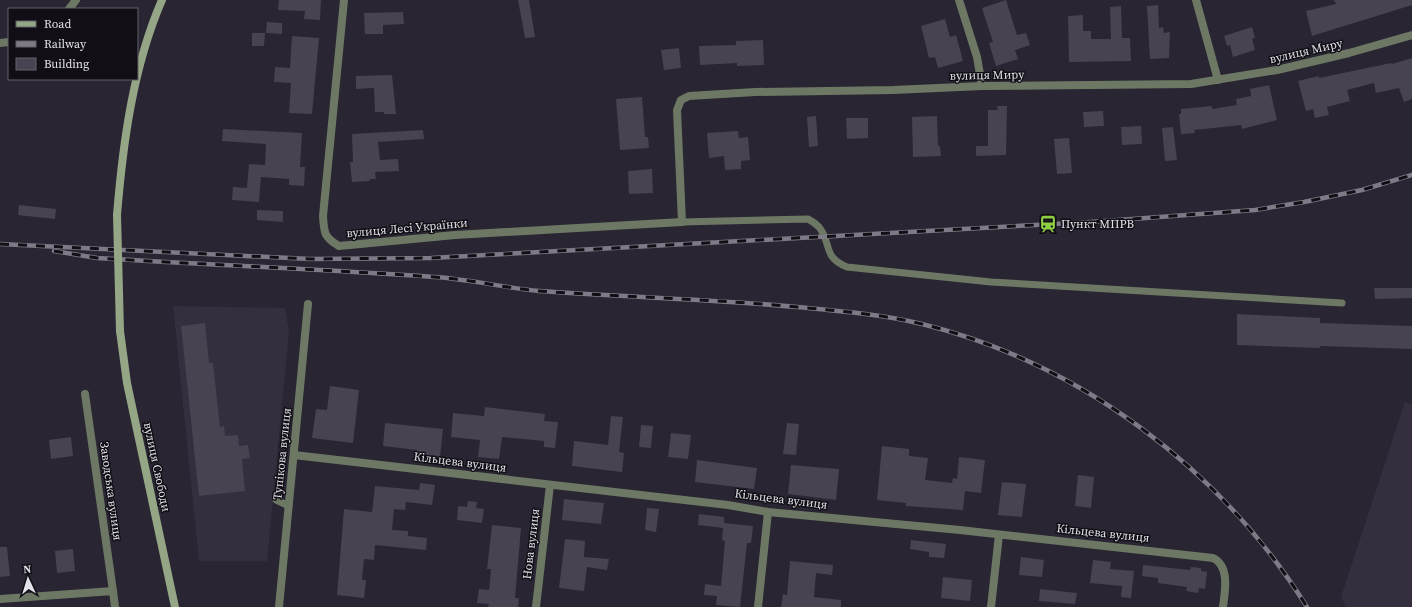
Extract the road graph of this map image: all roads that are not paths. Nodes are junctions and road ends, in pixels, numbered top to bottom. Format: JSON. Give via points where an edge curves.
{"nodes":[{"id":1,"x":76,"y":0,"type":"edge"},
{"id":2,"x":162,"y":0,"type":"edge"},
{"id":3,"x":344,"y":0,"type":"edge"},
{"id":4,"x":959,"y":0,"type":"edge"},
{"id":5,"x":1196,"y":0,"type":"edge"},
{"id":6,"x":70,"y":8,"type":"edge"},
{"id":7,"x":1412,"y":35,"type":"edge"},
{"id":8,"x":138,"y":77,"type":"edge"},
{"id":9,"x":137,"y":80,"type":"edge"},
{"id":10,"x":1218,"y":80,"type":"junction"},
{"id":11,"x":982,"y":86,"type":"junction"},
{"id":12,"x":682,"y":222,"type":"junction"},
{"id":13,"x":1342,"y":303,"type":"dead end"},
{"id":14,"x":308,"y":304,"type":"dead end"},
{"id":15,"x":85,"y":394,"type":"dead end"},
{"id":16,"x":294,"y":455,"type":"junction"},
{"id":17,"x":550,"y":484,"type":"junction"},
{"id":18,"x":276,"y":500,"type":"dead end"},
{"id":19,"x":289,"y":506,"type":"junction"},
{"id":20,"x":768,"y":512,"type":"junction"},
{"id":21,"x":999,"y":535,"type":"junction"},
{"id":22,"x":113,"y":591,"type":"junction"},
{"id":23,"x":0,"y":599,"type":"edge"},
{"id":24,"x":114,"y":607,"type":"edge"},
{"id":25,"x":175,"y":607,"type":"edge"},
{"id":26,"x":279,"y":607,"type":"edge"},
{"id":27,"x":536,"y":607,"type":"edge"},
{"id":28,"x":758,"y":607,"type":"edge"},
{"id":29,"x":991,"y":607,"type":"edge"},
{"id":30,"x":1223,"y":607,"type":"edge"}],
"edges":[{"from":1,"to":6,"type":"street"},
{"from":2,"to":8,"type":"main road","name":"вулиця Свободи","bridge":true},
{"from":3,"to":12,"type":"street","name":"вулиця Лесі Українки","via":[[323,216],[324,232],[329,240],[339,246],[455,235]]},
{"from":4,"to":11,"type":"street","via":[[977,57]]},
{"from":5,"to":10,"type":"street"},
{"from":7,"to":10,"type":"street","name":"вулиця Миру","via":[[1349,54]]},
{"from":9,"to":25,"type":"main road","name":"вулиця Свободи","bridge":true,"via":[[127,122],[117,215],[120,331],[127,383]]},
{"from":10,"to":11,"type":"street","name":"вулиця Миру","via":[[1191,84]]},
{"from":11,"to":12,"type":"street","name":"вулиця Миру","via":[[756,92],[684,98],[677,110]]},
{"from":12,"to":13,"type":"lane","via":[[808,219],[819,226],[836,262],[847,267],[991,282]]},
{"from":14,"to":16,"type":"street","name":"Тупікова вулиця"},
{"from":15,"to":22,"type":"street","name":"Заводська вулиця"},
{"from":16,"to":17,"type":"street","name":"Кільцева вулиця"},
{"from":16,"to":19,"type":"street","name":"Тупікова вулиця"},
{"from":17,"to":20,"type":"street","name":"Кільцева вулиця"},
{"from":17,"to":27,"type":"street","name":"Нова вулиця"},
{"from":18,"to":19,"type":"lane"},
{"from":19,"to":26,"type":"street","name":"Тупікова вулиця"},
{"from":20,"to":21,"type":"street","name":"Кільцева вулиця"},
{"from":20,"to":28,"type":"street"},
{"from":21,"to":29,"type":"street"},
{"from":21,"to":30,"type":"street","name":"Кільцева вулиця","via":[[1213,558],[1217,560],[1224,574]]},
{"from":22,"to":23,"type":"street"},
{"from":22,"to":24,"type":"street","name":"Заводська вулиця"}]}
